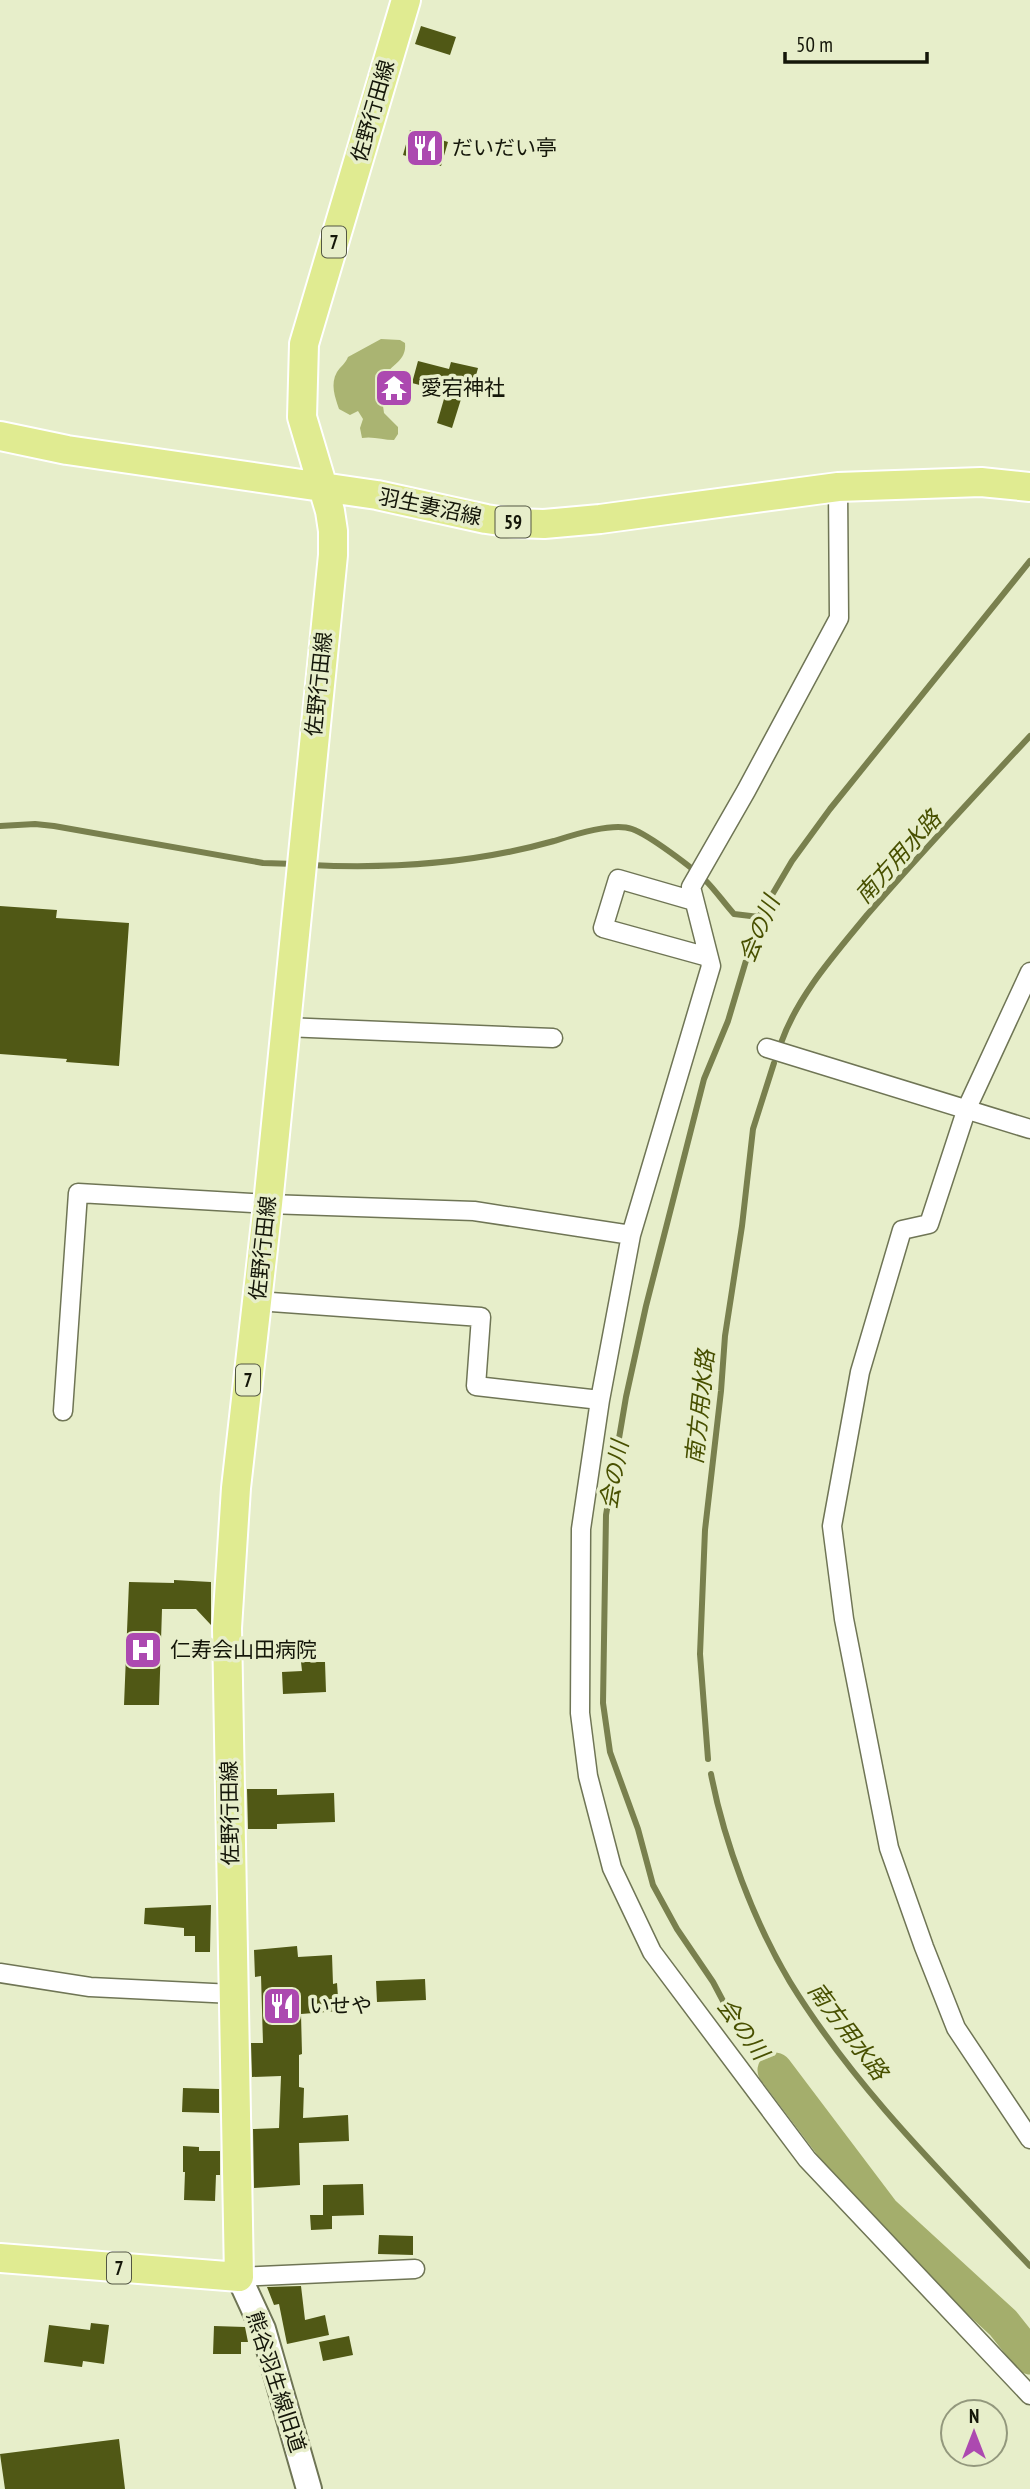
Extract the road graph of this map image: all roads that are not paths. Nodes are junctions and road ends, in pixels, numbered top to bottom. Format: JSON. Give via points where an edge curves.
{"nodes":[{"id":1,"x":406,"y":0,"type":"edge"},
{"id":2,"x":0,"y":436,"type":"edge"},
{"id":3,"x":838,"y":486,"type":"junction"},
{"id":4,"x":1030,"y":487,"type":"edge"},
{"id":5,"x":323,"y":488,"type":"junction"},
{"id":6,"x":694,"y":901,"type":"junction"},
{"id":7,"x":708,"y":957,"type":"junction"},
{"id":8,"x":1030,"y":972,"type":"edge"},
{"id":9,"x":285,"y":1027,"type":"junction"},
{"id":10,"x":553,"y":1038,"type":"dead end"},
{"id":11,"x":767,"y":1048,"type":"dead end"},
{"id":12,"x":967,"y":1108,"type":"junction"},
{"id":13,"x":1030,"y":1129,"type":"edge"},
{"id":14,"x":268,"y":1204,"type":"junction"},
{"id":15,"x":631,"y":1235,"type":"junction"},
{"id":16,"x":257,"y":1301,"type":"junction"},
{"id":17,"x":600,"y":1400,"type":"junction"},
{"id":18,"x":63,"y":1412,"type":"dead end"},
{"id":19,"x":0,"y":1973,"type":"edge"},
{"id":20,"x":233,"y":1994,"type":"junction"},
{"id":21,"x":1030,"y":2139,"type":"edge"},
{"id":22,"x":0,"y":2258,"type":"edge"},
{"id":23,"x":415,"y":2269,"type":"dead end"},
{"id":24,"x":239,"y":2277,"type":"junction"},
{"id":25,"x":1030,"y":2395,"type":"edge"},
{"id":26,"x":309,"y":2489,"type":"edge"}],
"edges":[{"from":1,"to":5,"type":"main road","name":"佐野行田線","number":"7","via":[[304,344],[302,417]]},
{"from":2,"to":5,"type":"main road","name":"羽生妻沼線","number":"59"},
{"from":3,"to":4,"type":"main road","name":"羽生妻沼線","number":"59","via":[[981,482]]},
{"from":3,"to":5,"type":"main road","name":"羽生妻沼線","number":"59","via":[[544,523],[486,519]]},
{"from":3,"to":6,"type":"street","via":[[839,618],[691,887]]},
{"from":5,"to":9,"type":"main road","name":"佐野行田線","number":"7","via":[[333,531],[333,555]]},
{"from":6,"to":7,"type":"street"},
{"from":6,"to":7,"type":"street","via":[[618,879],[603,928]]},
{"from":7,"to":15,"type":"street","via":[[711,966]]},
{"from":8,"to":12,"type":"street"},
{"from":9,"to":10,"type":"street"},
{"from":9,"to":14,"type":"main road","name":"佐野行田線","number":"7"},
{"from":11,"to":12,"type":"street"},
{"from":12,"to":13,"type":"street"},
{"from":12,"to":21,"type":"street","via":[[929,1224],[902,1230],[860,1372],[832,1526],[844,1619],[889,1848],[956,2028]]},
{"from":14,"to":15,"type":"street","via":[[474,1211]]},
{"from":14,"to":16,"type":"main road","name":"佐野行田線","number":"7"},
{"from":14,"to":18,"type":"street","via":[[78,1193]]},
{"from":15,"to":17,"type":"street"},
{"from":16,"to":17,"type":"street","via":[[481,1317],[475,1386]]},
{"from":16,"to":20,"type":"main road","name":"佐野行田線","number":"7","via":[[236,1488],[227,1628]]},
{"from":17,"to":25,"type":"street","via":[[581,1529],[580,1713],[588,1776],[612,1868],[652,1952],[807,2159]]},
{"from":19,"to":20,"type":"street","via":[[90,1987]]},
{"from":20,"to":24,"type":"main road","name":"佐野行田線","number":"7"},
{"from":22,"to":24,"type":"main road","number":"7"},
{"from":23,"to":24,"type":"street"},
{"from":24,"to":26,"type":"street","name":"熊谷羽生線旧道","via":[[263,2329]]}]}
